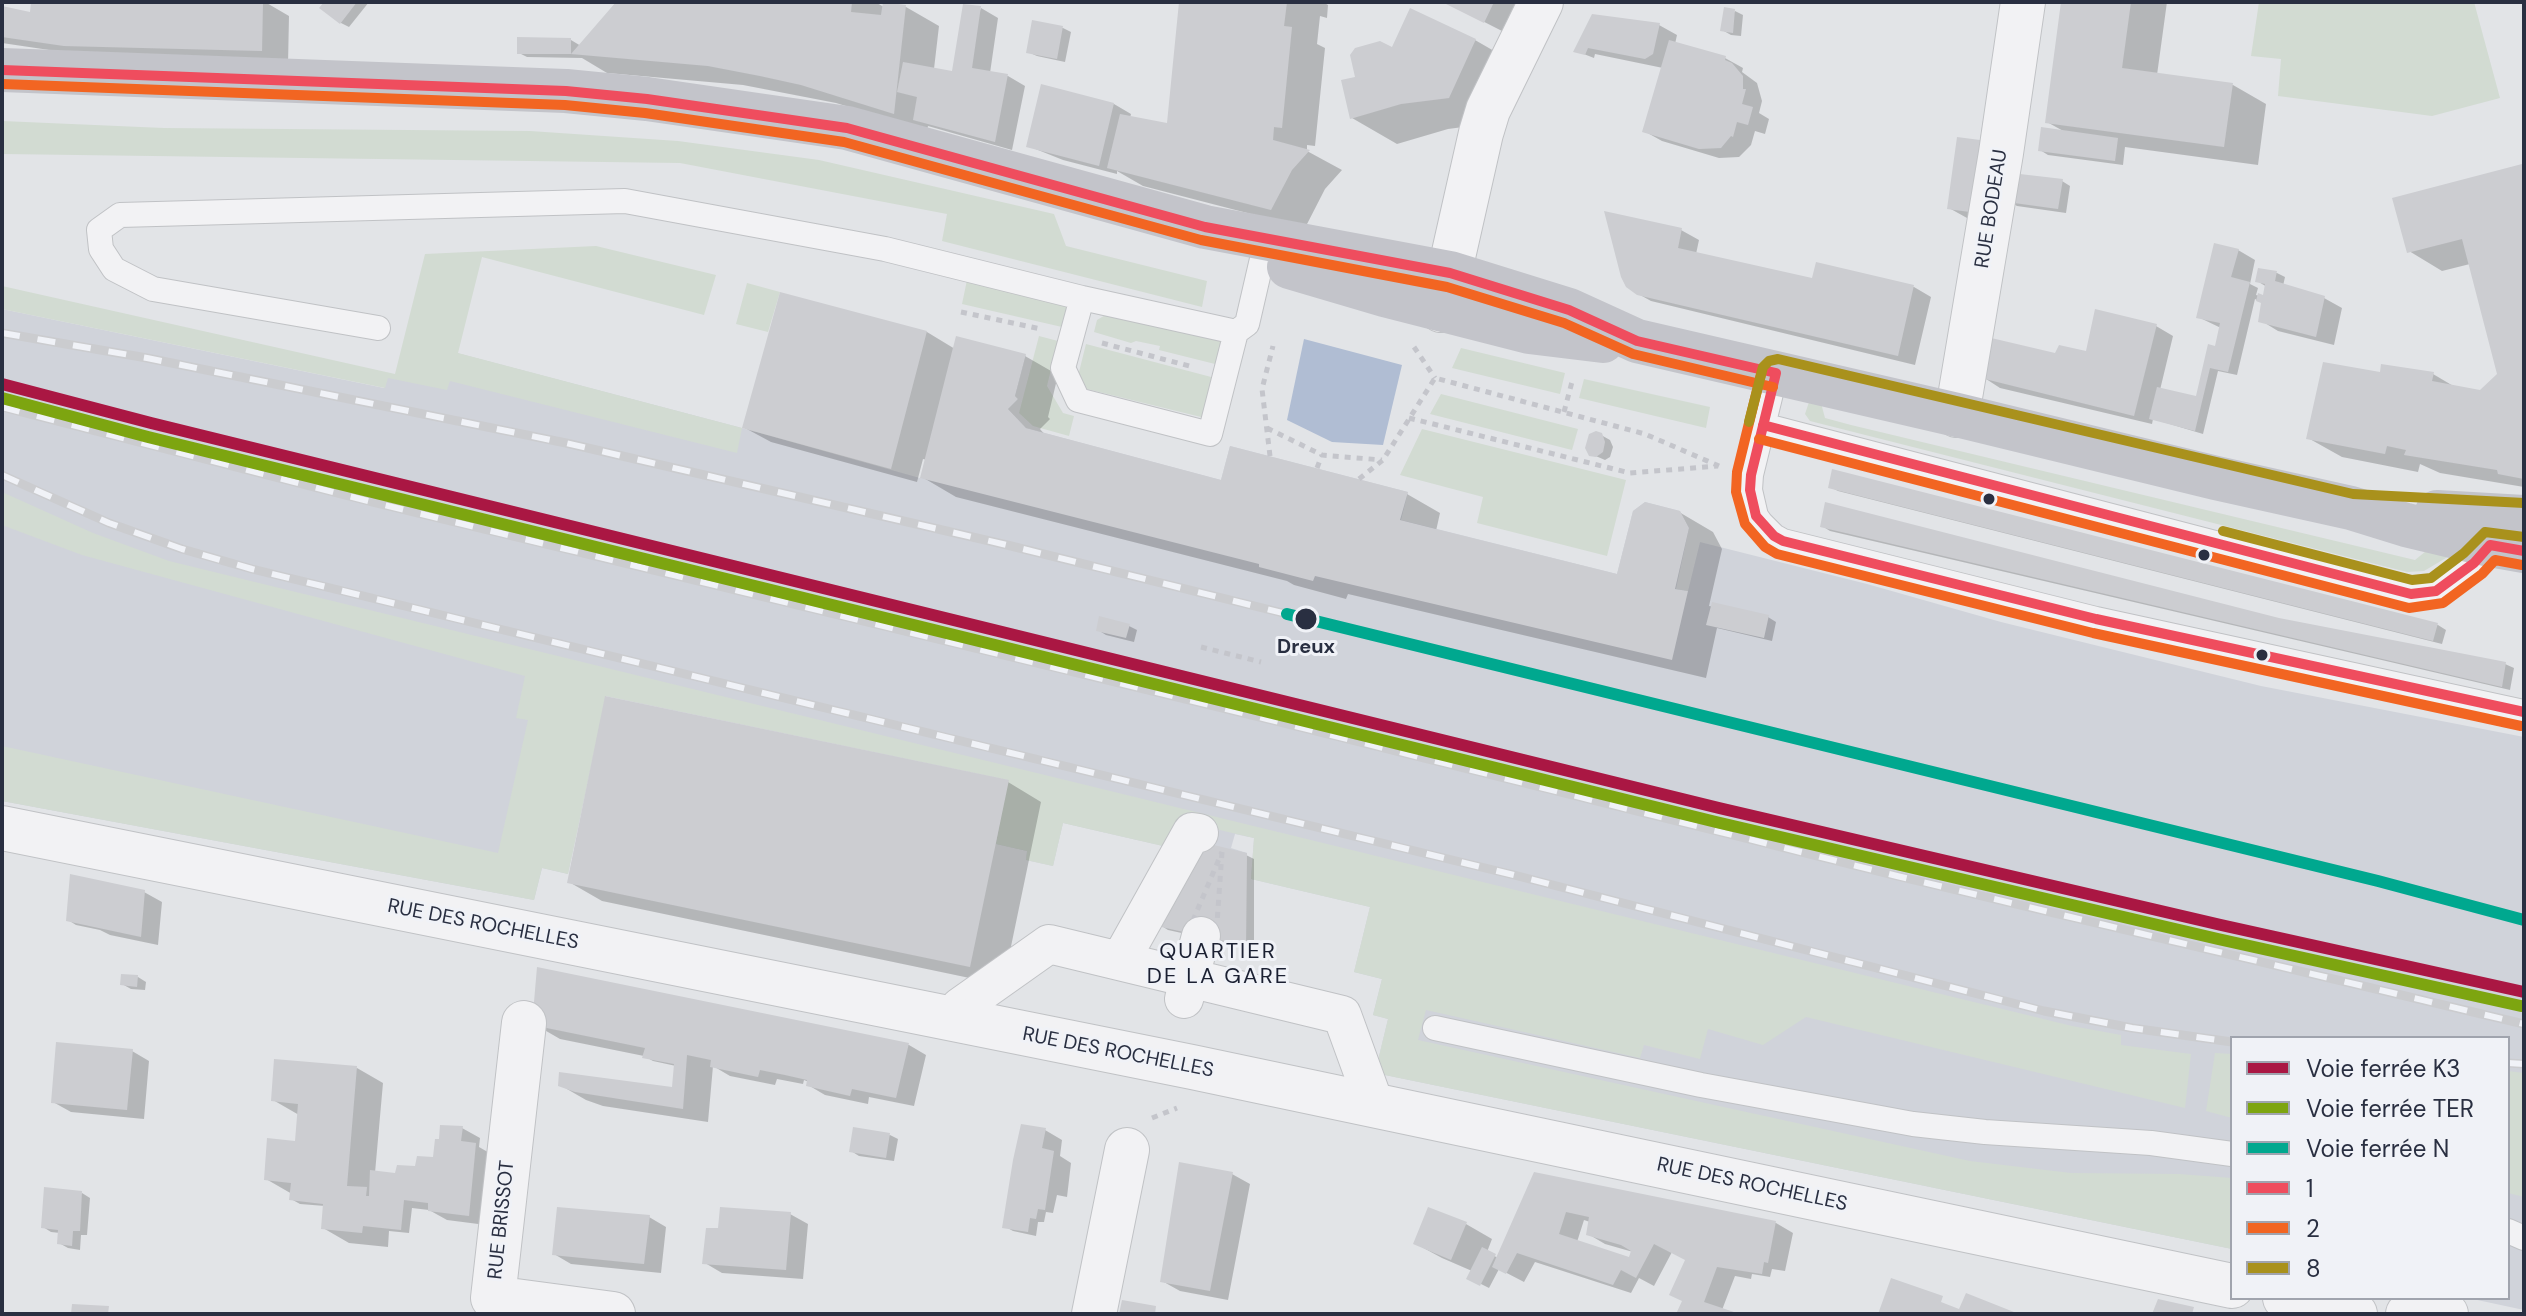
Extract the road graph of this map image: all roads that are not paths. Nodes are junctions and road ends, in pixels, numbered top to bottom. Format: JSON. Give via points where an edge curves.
{"nodes":[{"id":1,"x":1541,"y":2,"type":"edge"},
{"id":2,"x":2023,"y":2,"type":"edge"},
{"id":3,"x":2,"y":70,"type":"edge"},
{"id":4,"x":2,"y":93,"type":"edge"},
{"id":5,"x":1262,"y":259,"type":"junction"},
{"id":6,"x":1446,"y":291,"type":"junction"},
{"id":7,"x":1082,"y":298,"type":"junction"},
{"id":8,"x":378,"y":328,"type":"dead end"},
{"id":9,"x":1236,"y":332,"type":"junction"},
{"id":10,"x":1776,"y":373,"type":"junction"},
{"id":11,"x":1957,"y":415,"type":"junction"},
{"id":12,"x":1763,"y":425,"type":"junction"},
{"id":13,"x":2351,"y":508,"type":"junction"},
{"id":14,"x":2524,"y":517,"type":"edge"},
{"id":15,"x":2507,"y":548,"type":"edge"},
{"id":16,"x":2524,"y":712,"type":"edge"},
{"id":17,"x":2,"y":828,"type":"edge"},
{"id":18,"x":1210,"y":843,"type":"road end"},
{"id":19,"x":1209,"y":930,"type":"road end"},
{"id":20,"x":1120,"y":961,"type":"junction"},
{"id":21,"x":1184,"y":999,"type":"dead end"},
{"id":22,"x":960,"y":1007,"type":"dead end"},
{"id":23,"x":524,"y":1023,"type":"dead end"},
{"id":24,"x":1435,"y":1028,"type":"dead end"},
{"id":25,"x":1370,"y":1092,"type":"dead end"},
{"id":26,"x":1127,"y":1150,"type":"road end"},
{"id":27,"x":2230,"y":1154,"type":"edge"},
{"id":28,"x":2230,"y":1286,"type":"edge"},
{"id":29,"x":2294,"y":1300,"type":"edge"},
{"id":30,"x":613,"y":1314,"type":"edge"},
{"id":31,"x":1094,"y":1314,"type":"edge"},
{"id":32,"x":2355,"y":1314,"type":"edge"},
{"id":33,"x":2408,"y":1314,"type":"edge"},
{"id":34,"x":2446,"y":1314,"type":"edge"}],
"edges":[{"from":1,"to":6,"type":"street","via":[[1488,110]]},
{"from":2,"to":11,"type":"street","name":"RUE BODEAU"},
{"from":3,"to":6,"type":"main road","via":[[537,90],[647,99],[847,128]]},
{"from":4,"to":5,"type":"main road","via":[[565,109],[644,118],[843,147]]},
{"from":5,"to":6,"type":"main road"},
{"from":5,"to":9,"type":"lane","via":[[1247,324]]},
{"from":6,"to":10,"type":"main road","via":[[1529,332],[1637,341]]},
{"from":7,"to":8,"type":"lane","via":[[885,249],[625,201],[120,215],[99,230],[101,249],[114,269],[153,289]]},
{"from":7,"to":9,"type":"lane"},
{"from":7,"to":9,"type":"lane","via":[[1063,368],[1078,400],[1210,434]]},
{"from":10,"to":11,"type":"main road"},
{"from":10,"to":12,"type":"lane"},
{"from":11,"to":13,"type":"main road"},
{"from":12,"to":15,"type":"lane","via":[[2411,594],[2436,591],[2474,563]]},
{"from":12,"to":16,"type":"lane","via":[[1751,497],[1761,523],[1783,541],[2096,619]]},
{"from":13,"to":14,"type":"main road"},
{"from":13,"to":15,"type":"main road"},
{"from":17,"to":28,"type":"street","name":"RUE DES ROCHELLES","via":[[1192,1067]]},
{"from":18,"to":20,"type":"street","via":[[1192,832]]},
{"from":19,"to":21,"type":"street"},
{"from":20,"to":22,"type":"street","via":[[1049,944]]},
{"from":20,"to":25,"type":"street","via":[[1342,1015]]},
{"from":23,"to":30,"type":"street","name":"RUE BRISSOT","via":[[493,1298]]},
{"from":24,"to":27,"type":"lane","via":[[1913,1124]]},
{"from":26,"to":31,"type":"street"},
{"from":29,"to":32,"type":"street"},
{"from":33,"to":34,"type":"street"}]}
